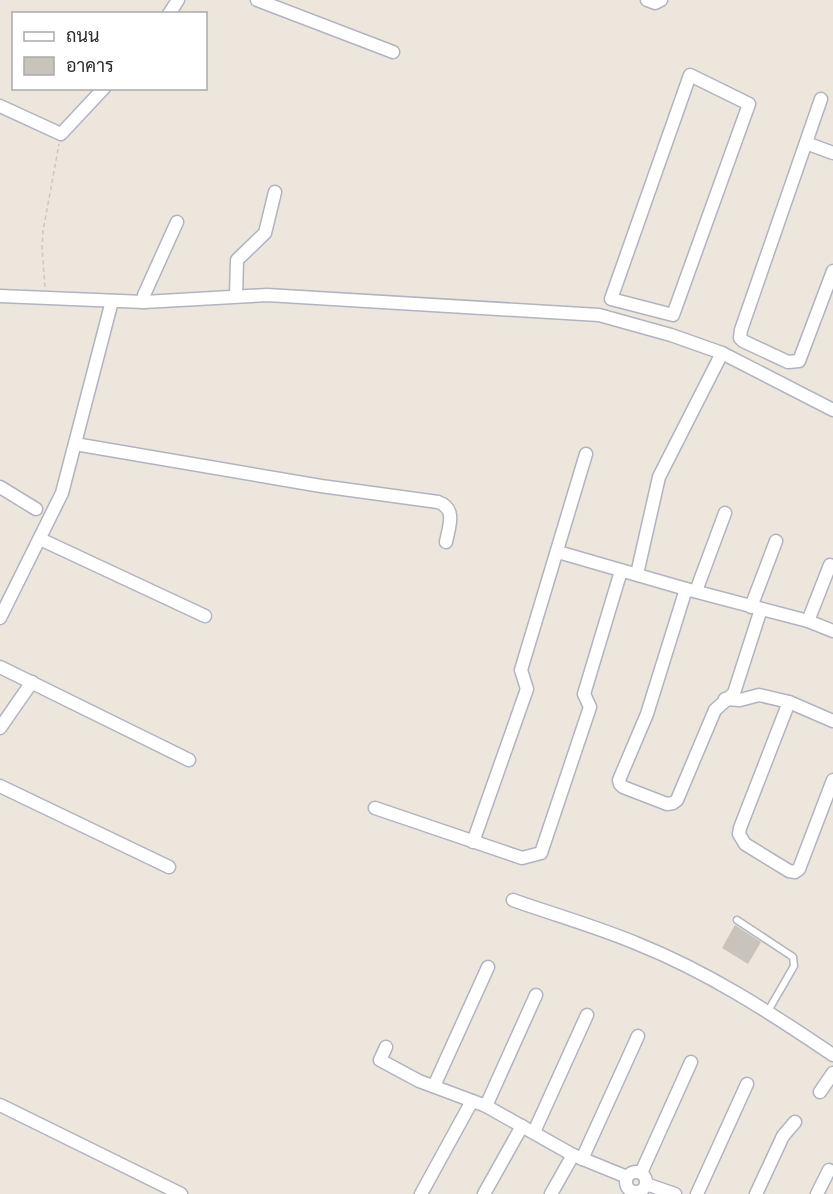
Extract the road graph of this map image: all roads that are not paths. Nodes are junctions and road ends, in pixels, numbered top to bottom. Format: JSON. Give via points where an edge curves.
{"nodes":[{"id":1,"x":256,"y":0,"type":"edge"},
{"id":2,"x":647,"y":0,"type":"edge"},
{"id":3,"x":661,"y":0,"type":"edge"},
{"id":4,"x":393,"y":52,"type":"dead end"},
{"id":5,"x":102,"y":90,"type":"edge"},
{"id":6,"x":821,"y":99,"type":"dead end"},
{"id":7,"x":0,"y":106,"type":"edge"},
{"id":8,"x":806,"y":143,"type":"junction"},
{"id":9,"x":833,"y":153,"type":"edge"},
{"id":10,"x":275,"y":192,"type":"dead end"},
{"id":11,"x":177,"y":222,"type":"dead end"},
{"id":12,"x":833,"y":271,"type":"edge"},
{"id":13,"x":0,"y":296,"type":"edge"},
{"id":14,"x":236,"y":296,"type":"junction"},
{"id":15,"x":112,"y":301,"type":"junction"},
{"id":16,"x":144,"y":302,"type":"junction"},
{"id":17,"x":643,"y":307,"type":"junction"},
{"id":18,"x":638,"y":325,"type":"junction"},
{"id":19,"x":722,"y":353,"type":"junction"},
{"id":20,"x":772,"y":354,"type":"junction"},
{"id":21,"x":765,"y":374,"type":"junction"},
{"id":22,"x":833,"y":410,"type":"edge"},
{"id":23,"x":75,"y":444,"type":"junction"},
{"id":24,"x":586,"y":454,"type":"dead end"},
{"id":25,"x":0,"y":488,"type":"edge"},
{"id":26,"x":36,"y":509,"type":"dead end"},
{"id":27,"x":725,"y":513,"type":"dead end"},
{"id":28,"x":40,"y":539,"type":"junction"},
{"id":29,"x":776,"y":541,"type":"dead end"},
{"id":30,"x":446,"y":542,"type":"dead end"},
{"id":31,"x":558,"y":552,"type":"junction"},
{"id":32,"x":830,"y":565,"type":"dead end"},
{"id":33,"x":621,"y":571,"type":"junction"},
{"id":34,"x":637,"y":574,"type":"junction"},
{"id":35,"x":691,"y":590,"type":"junction"},
{"id":36,"x":756,"y":608,"type":"junction"},
{"id":37,"x":205,"y":616,"type":"dead end"},
{"id":38,"x":0,"y":618,"type":"edge"},
{"id":39,"x":808,"y":621,"type":"junction"},
{"id":40,"x":833,"y":631,"type":"edge"},
{"id":41,"x":0,"y":667,"type":"edge"},
{"id":42,"x":32,"y":682,"type":"junction"},
{"id":43,"x":725,"y":699,"type":"junction"},
{"id":44,"x":789,"y":702,"type":"junction"},
{"id":45,"x":832,"y":718,"type":"edge"},
{"id":46,"x":0,"y":728,"type":"edge"},
{"id":47,"x":189,"y":760,"type":"dead end"},
{"id":48,"x":833,"y":780,"type":"edge"},
{"id":49,"x":0,"y":786,"type":"edge"},
{"id":50,"x":375,"y":808,"type":"dead end"},
{"id":51,"x":473,"y":842,"type":"junction"},
{"id":52,"x":169,"y":867,"type":"dead end"},
{"id":53,"x":513,"y":900,"type":"dead end"},
{"id":54,"x":737,"y":920,"type":"dead end"},
{"id":55,"x":488,"y":967,"type":"dead end"},
{"id":56,"x":536,"y":995,"type":"dead end"},
{"id":57,"x":768,"y":1011,"type":"junction"},
{"id":58,"x":587,"y":1016,"type":"dead end"},
{"id":59,"x":638,"y":1036,"type":"dead end"},
{"id":60,"x":386,"y":1047,"type":"dead end"},
{"id":61,"x":833,"y":1055,"type":"edge"},
{"id":62,"x":691,"y":1062,"type":"dead end"},
{"id":63,"x":833,"y":1073,"type":"edge"},
{"id":64,"x":747,"y":1084,"type":"dead end"},
{"id":65,"x":434,"y":1086,"type":"junction"},
{"id":66,"x":820,"y":1092,"type":"dead end"},
{"id":67,"x":472,"y":1101,"type":"junction"},
{"id":68,"x":0,"y":1105,"type":"edge"},
{"id":69,"x":486,"y":1106,"type":"junction"},
{"id":70,"x":795,"y":1122,"type":"dead end"},
{"id":71,"x":522,"y":1126,"type":"junction"},
{"id":72,"x":534,"y":1132,"type":"junction"},
{"id":73,"x":577,"y":1157,"type":"junction"},
{"id":74,"x":829,"y":1170,"type":"dead end"},
{"id":75,"x":644,"y":1178,"type":"junction"},
{"id":76,"x":628,"y":1187,"type":"edge"},
{"id":77,"x":181,"y":1194,"type":"edge"},
{"id":78,"x":421,"y":1194,"type":"edge"},
{"id":79,"x":484,"y":1194,"type":"edge"},
{"id":80,"x":551,"y":1194,"type":"edge"},
{"id":81,"x":675,"y":1194,"type":"edge"},
{"id":82,"x":697,"y":1194,"type":"edge"},
{"id":83,"x":756,"y":1194,"type":"edge"},
{"id":84,"x":817,"y":1194,"type":"edge"}],
"edges":[{"from":1,"to":4,"type":"street"},
{"from":2,"to":3,"type":"street"},
{"from":5,"to":7,"type":"street","via":[[61,134]]},
{"from":6,"to":8,"type":"street"},
{"from":8,"to":9,"type":"street"},
{"from":8,"to":20,"type":"street","via":[[740,334],[743,341]]},
{"from":10,"to":14,"type":"street","via":[[265,233],[237,260]]},
{"from":11,"to":16,"type":"street"},
{"from":12,"to":20,"type":"street","via":[[799,361],[789,362]]},
{"from":13,"to":15,"type":"street"},
{"from":14,"to":16,"type":"street"},
{"from":14,"to":18,"type":"street","via":[[599,315]]},
{"from":15,"to":16,"type":"street"},
{"from":15,"to":23,"type":"street"},
{"from":17,"to":17,"type":"street","via":[[673,315],[749,104],[690,75],[611,299]]},
{"from":17,"to":18,"type":"street"},
{"from":18,"to":19,"type":"street"},
{"from":19,"to":21,"type":"street"},
{"from":19,"to":34,"type":"street","via":[[659,477]]},
{"from":20,"to":21,"type":"street"},
{"from":21,"to":22,"type":"street"},
{"from":23,"to":28,"type":"street","via":[[62,493]]},
{"from":23,"to":30,"type":"street","via":[[438,502],[451,513]]},
{"from":24,"to":31,"type":"street"},
{"from":25,"to":26,"type":"street"},
{"from":27,"to":35,"type":"street"},
{"from":28,"to":37,"type":"street"},
{"from":28,"to":38,"type":"street"},
{"from":29,"to":36,"type":"street"},
{"from":31,"to":33,"type":"street"},
{"from":31,"to":51,"type":"street","via":[[521,670],[527,689]]},
{"from":32,"to":39,"type":"street"},
{"from":33,"to":34,"type":"street"},
{"from":33,"to":51,"type":"street","via":[[584,694],[590,707],[541,853],[522,858]]},
{"from":34,"to":35,"type":"street"},
{"from":35,"to":36,"type":"street"},
{"from":35,"to":43,"type":"street","via":[[620,784],[667,804],[677,800],[715,710]]},
{"from":36,"to":39,"type":"street"},
{"from":36,"to":43,"type":"street","via":[[734,693]]},
{"from":39,"to":40,"type":"street"},
{"from":41,"to":42,"type":"street"},
{"from":42,"to":46,"type":"street"},
{"from":42,"to":47,"type":"street"},
{"from":43,"to":44,"type":"street","via":[[759,695]]},
{"from":44,"to":45,"type":"street"},
{"from":44,"to":48,"type":"street","via":[[740,828],[741,839],[795,872]]},
{"from":49,"to":52,"type":"street"},
{"from":50,"to":51,"type":"street"},
{"from":53,"to":57,"type":"street","via":[[639,944]]},
{"from":54,"to":57,"type":"lane","via":[[794,957]]},
{"from":55,"to":65,"type":"street"},
{"from":56,"to":69,"type":"street"},
{"from":57,"to":61,"type":"street"},
{"from":58,"to":72,"type":"street"},
{"from":59,"to":73,"type":"street"},
{"from":60,"to":65,"type":"street","via":[[381,1060]]},
{"from":62,"to":75,"type":"street"},
{"from":63,"to":66,"type":"street"},
{"from":64,"to":82,"type":"street"},
{"from":65,"to":67,"type":"street"},
{"from":67,"to":69,"type":"street"},
{"from":67,"to":78,"type":"street"},
{"from":68,"to":77,"type":"street"},
{"from":69,"to":71,"type":"street"},
{"from":70,"to":83,"type":"street","via":[[783,1136]]},
{"from":71,"to":72,"type":"street"},
{"from":71,"to":79,"type":"street"},
{"from":72,"to":73,"type":"street"},
{"from":73,"to":76,"type":"street"},
{"from":73,"to":80,"type":"street"},
{"from":74,"to":84,"type":"street"},
{"from":75,"to":76,"type":"street","via":[[640,1192]]},
{"from":75,"to":76,"type":"street","via":[[632,1173]]},
{"from":75,"to":81,"type":"street"}]}
